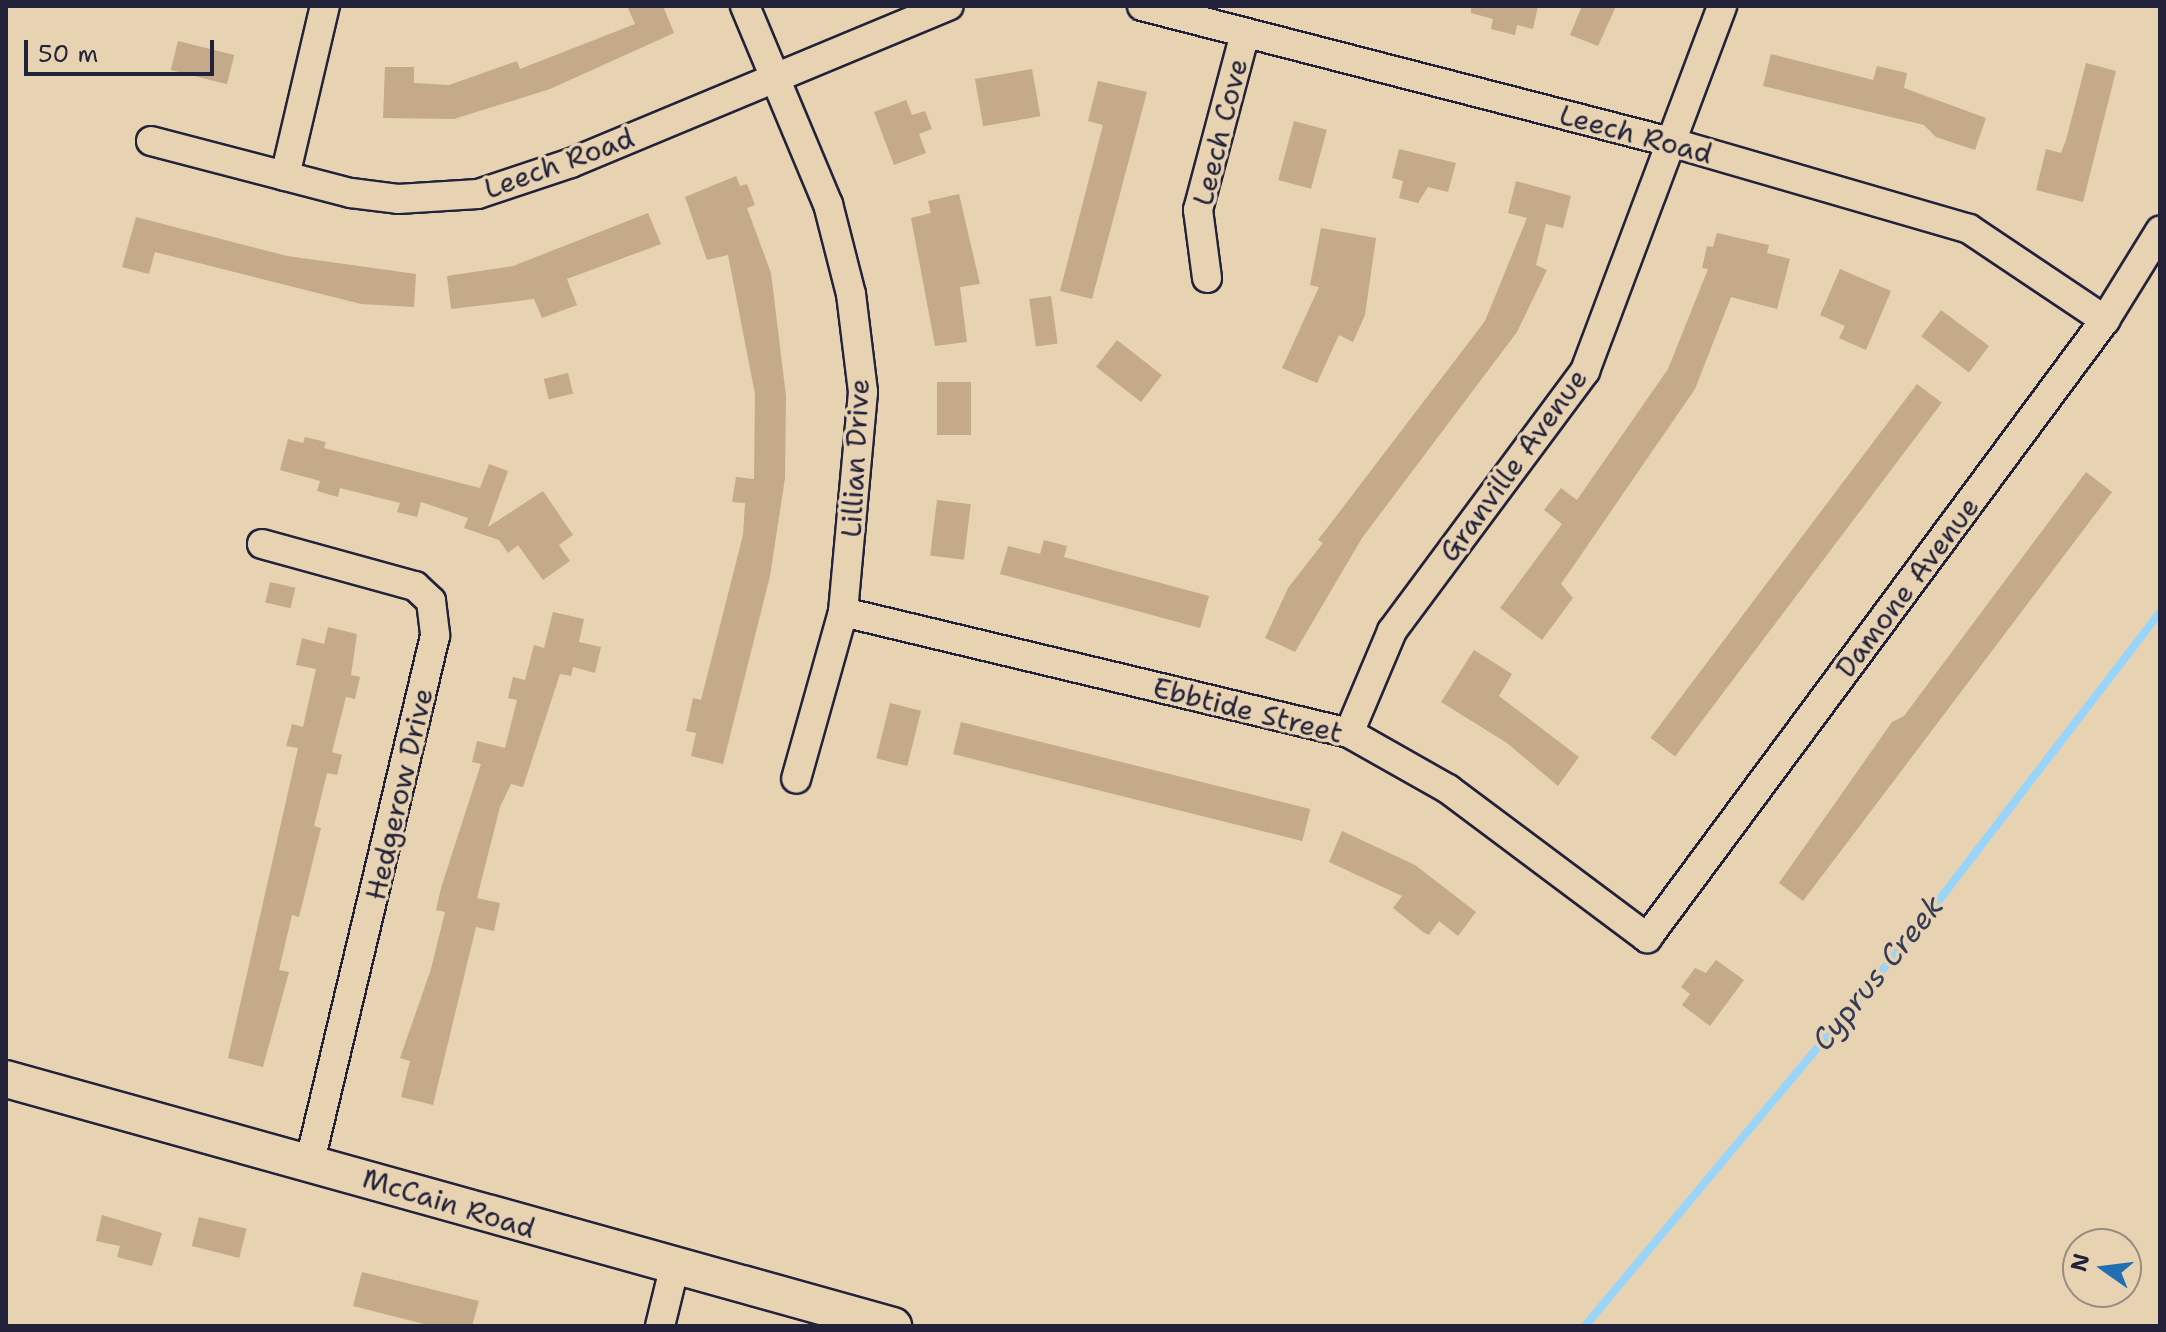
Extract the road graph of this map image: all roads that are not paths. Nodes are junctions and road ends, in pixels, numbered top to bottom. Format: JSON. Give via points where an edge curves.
{"nodes":[{"id":1,"x":325,"y":6,"type":"edge"},
{"id":2,"x":745,"y":6,"type":"edge"},
{"id":3,"x":949,"y":6,"type":"edge"},
{"id":4,"x":1142,"y":6,"type":"edge"},
{"id":5,"x":1722,"y":6,"type":"edge"},
{"id":6,"x":1245,"y":33,"type":"junction"},
{"id":7,"x":777,"y":75,"type":"junction"},
{"id":8,"x":151,"y":141,"type":"dead end"},
{"id":9,"x":1670,"y":142,"type":"junction"},
{"id":10,"x":285,"y":176,"type":"junction"},
{"id":11,"x":2160,"y":231,"type":"edge"},
{"id":12,"x":1207,"y":278,"type":"dead end"},
{"id":13,"x":2105,"y":320,"type":"junction"},
{"id":14,"x":262,"y":544,"type":"dead end"},
{"id":15,"x":843,"y":612,"type":"junction"},
{"id":16,"x":1349,"y":733,"type":"junction"},
{"id":17,"x":796,"y":779,"type":"dead end"},
{"id":18,"x":1647,"y":938,"type":"joint"},
{"id":19,"x":6,"y":1079,"type":"edge"},
{"id":20,"x":310,"y":1161,"type":"junction"},
{"id":21,"x":674,"y":1269,"type":"junction"},
{"id":22,"x":660,"y":1326,"type":"edge"},
{"id":23,"x":893,"y":1326,"type":"edge"}],
"edges":[{"from":1,"to":10,"type":"street"},
{"from":2,"to":7,"type":"street","name":"Lillian Drive"},
{"from":3,"to":7,"type":"street","name":"Leech Road"},
{"from":4,"to":6,"type":"street","name":"Leech Road"},
{"from":5,"to":9,"type":"street","name":"Granville Avenue"},
{"from":6,"to":9,"type":"street","name":"Leech Road"},
{"from":6,"to":12,"type":"street","name":"Leech Cove","via":[[1198,210]]},
{"from":7,"to":10,"type":"street","name":"Leech Road","via":[[571,163],[478,194],[398,199]]},
{"from":7,"to":15,"type":"street","name":"Lillian Drive","via":[[828,204],[857,336],[863,392]]},
{"from":8,"to":10,"type":"street","name":"Leech Road"},
{"from":9,"to":13,"type":"street","name":"Leech Road","via":[[1969,229]]},
{"from":9,"to":16,"type":"street","name":"Granville Avenue","via":[[1585,371],[1392,631]]},
{"from":11,"to":13,"type":"street","name":"Damone Avenue"},
{"from":13,"to":18,"type":"street","name":"Damone Avenue"},
{"from":14,"to":20,"type":"street","name":"Hedgerow Drive","via":[[415,586],[431,601],[435,636]]},
{"from":15,"to":16,"type":"street","name":"Ebbtide Street"},
{"from":15,"to":17,"type":"street","name":"Lillian Drive"},
{"from":16,"to":18,"type":"street","name":"Ebbtide Street","via":[[1448,789]]},
{"from":19,"to":20,"type":"street","name":"McCain Road"},
{"from":20,"to":21,"type":"street","name":"McCain Road"},
{"from":21,"to":22,"type":"street"},
{"from":21,"to":23,"type":"street","name":"McCain Road"}]}
